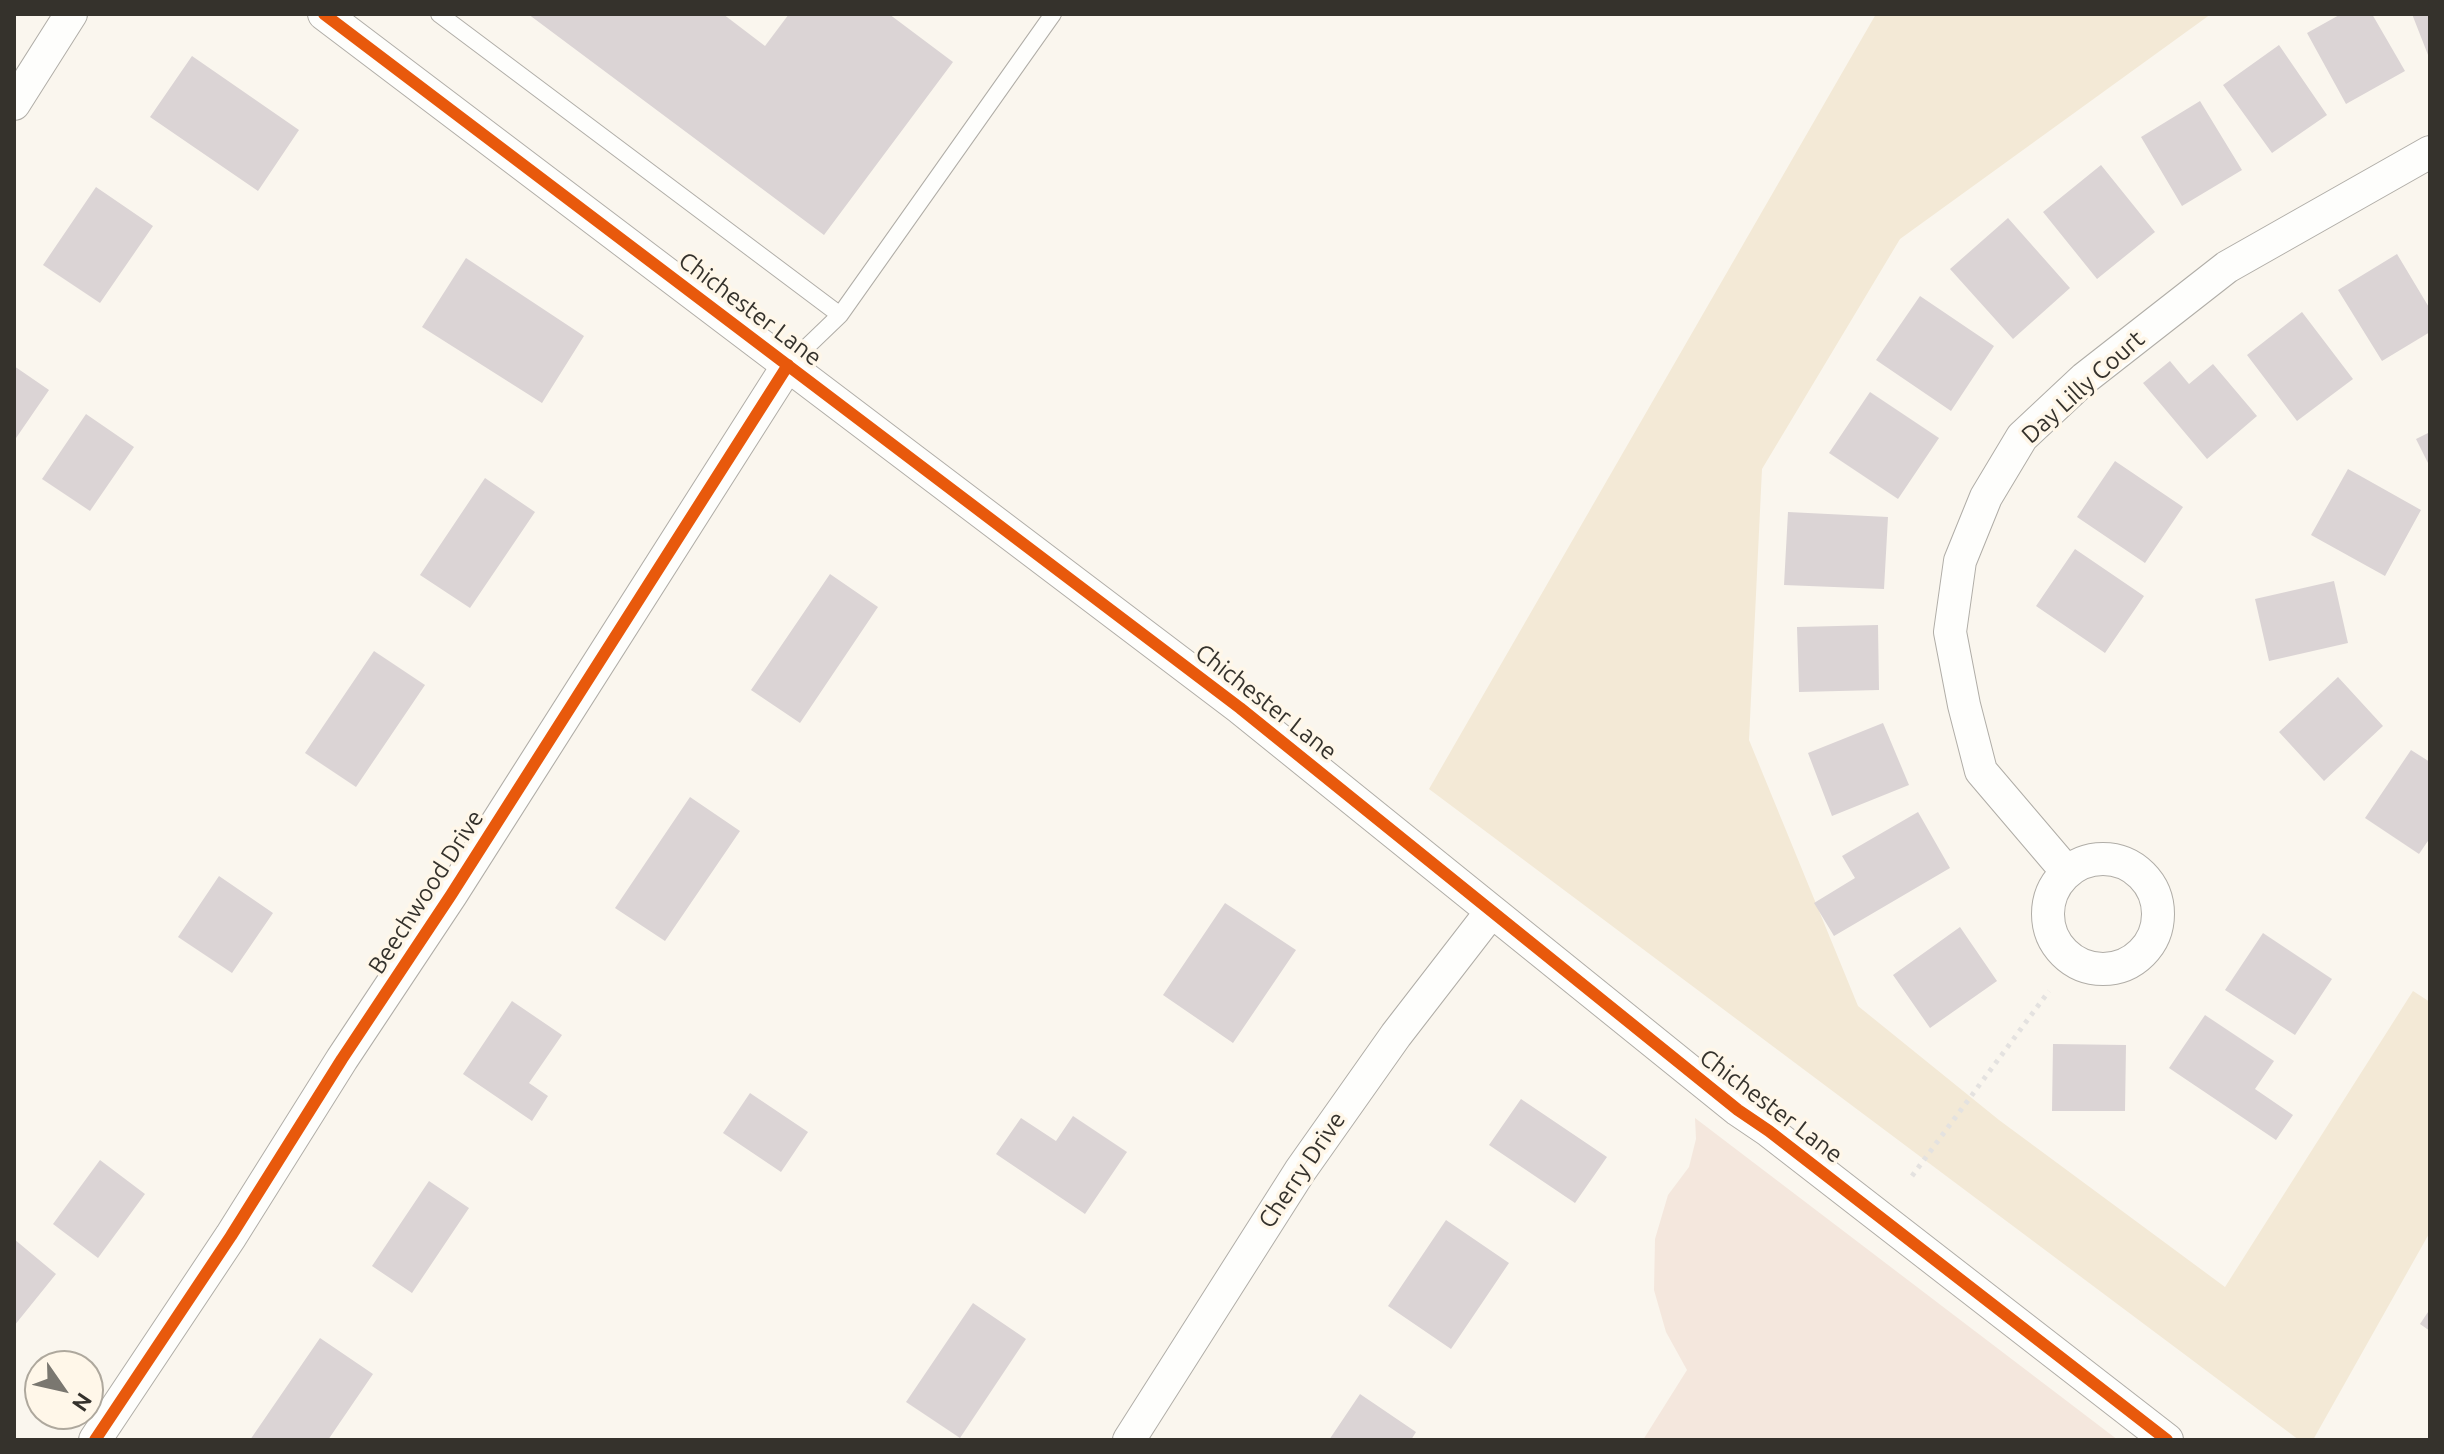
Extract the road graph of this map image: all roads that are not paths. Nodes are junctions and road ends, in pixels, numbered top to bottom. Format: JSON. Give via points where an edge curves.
{"nodes":[{"id":1,"x":71,"y":14,"type":"edge"},
{"id":2,"x":324,"y":14,"type":"edge"},
{"id":3,"x":439,"y":14,"type":"edge"},
{"id":4,"x":1053,"y":14,"type":"edge"},
{"id":5,"x":14,"y":104,"type":"edge"},
{"id":6,"x":2430,"y":152,"type":"edge"},
{"id":7,"x":840,"y":315,"type":"junction"},
{"id":8,"x":788,"y":365,"type":"junction"},
{"id":9,"x":2067,"y":872,"type":"dead end"},
{"id":10,"x":1491,"y":912,"type":"junction"},
{"id":11,"x":95,"y":1440,"type":"edge"},
{"id":12,"x":1129,"y":1440,"type":"edge"},
{"id":13,"x":2167,"y":1440,"type":"edge"}],
"edges":[{"from":1,"to":5,"type":"street"},
{"from":2,"to":8,"type":"street","name":"Chichester Lane"},
{"from":3,"to":7,"type":"lane"},
{"from":4,"to":7,"type":"lane"},
{"from":6,"to":9,"type":"street","name":"Day Lilly Court","via":[[2227,267],[2085,378],[2022,437],[1986,497],[1960,561],[1950,632],[1964,705],[1981,771]]},
{"from":7,"to":8,"type":"lane"},
{"from":8,"to":10,"type":"street","name":"Chichester Lane","via":[[1240,708]]},
{"from":8,"to":11,"type":"street","name":"Beechwood Drive"},
{"from":10,"to":12,"type":"street","name":"Cherry Drive","via":[[1300,1171]]},
{"from":10,"to":13,"type":"street","name":"Chichester Lane","via":[[1738,1110]]}]}
